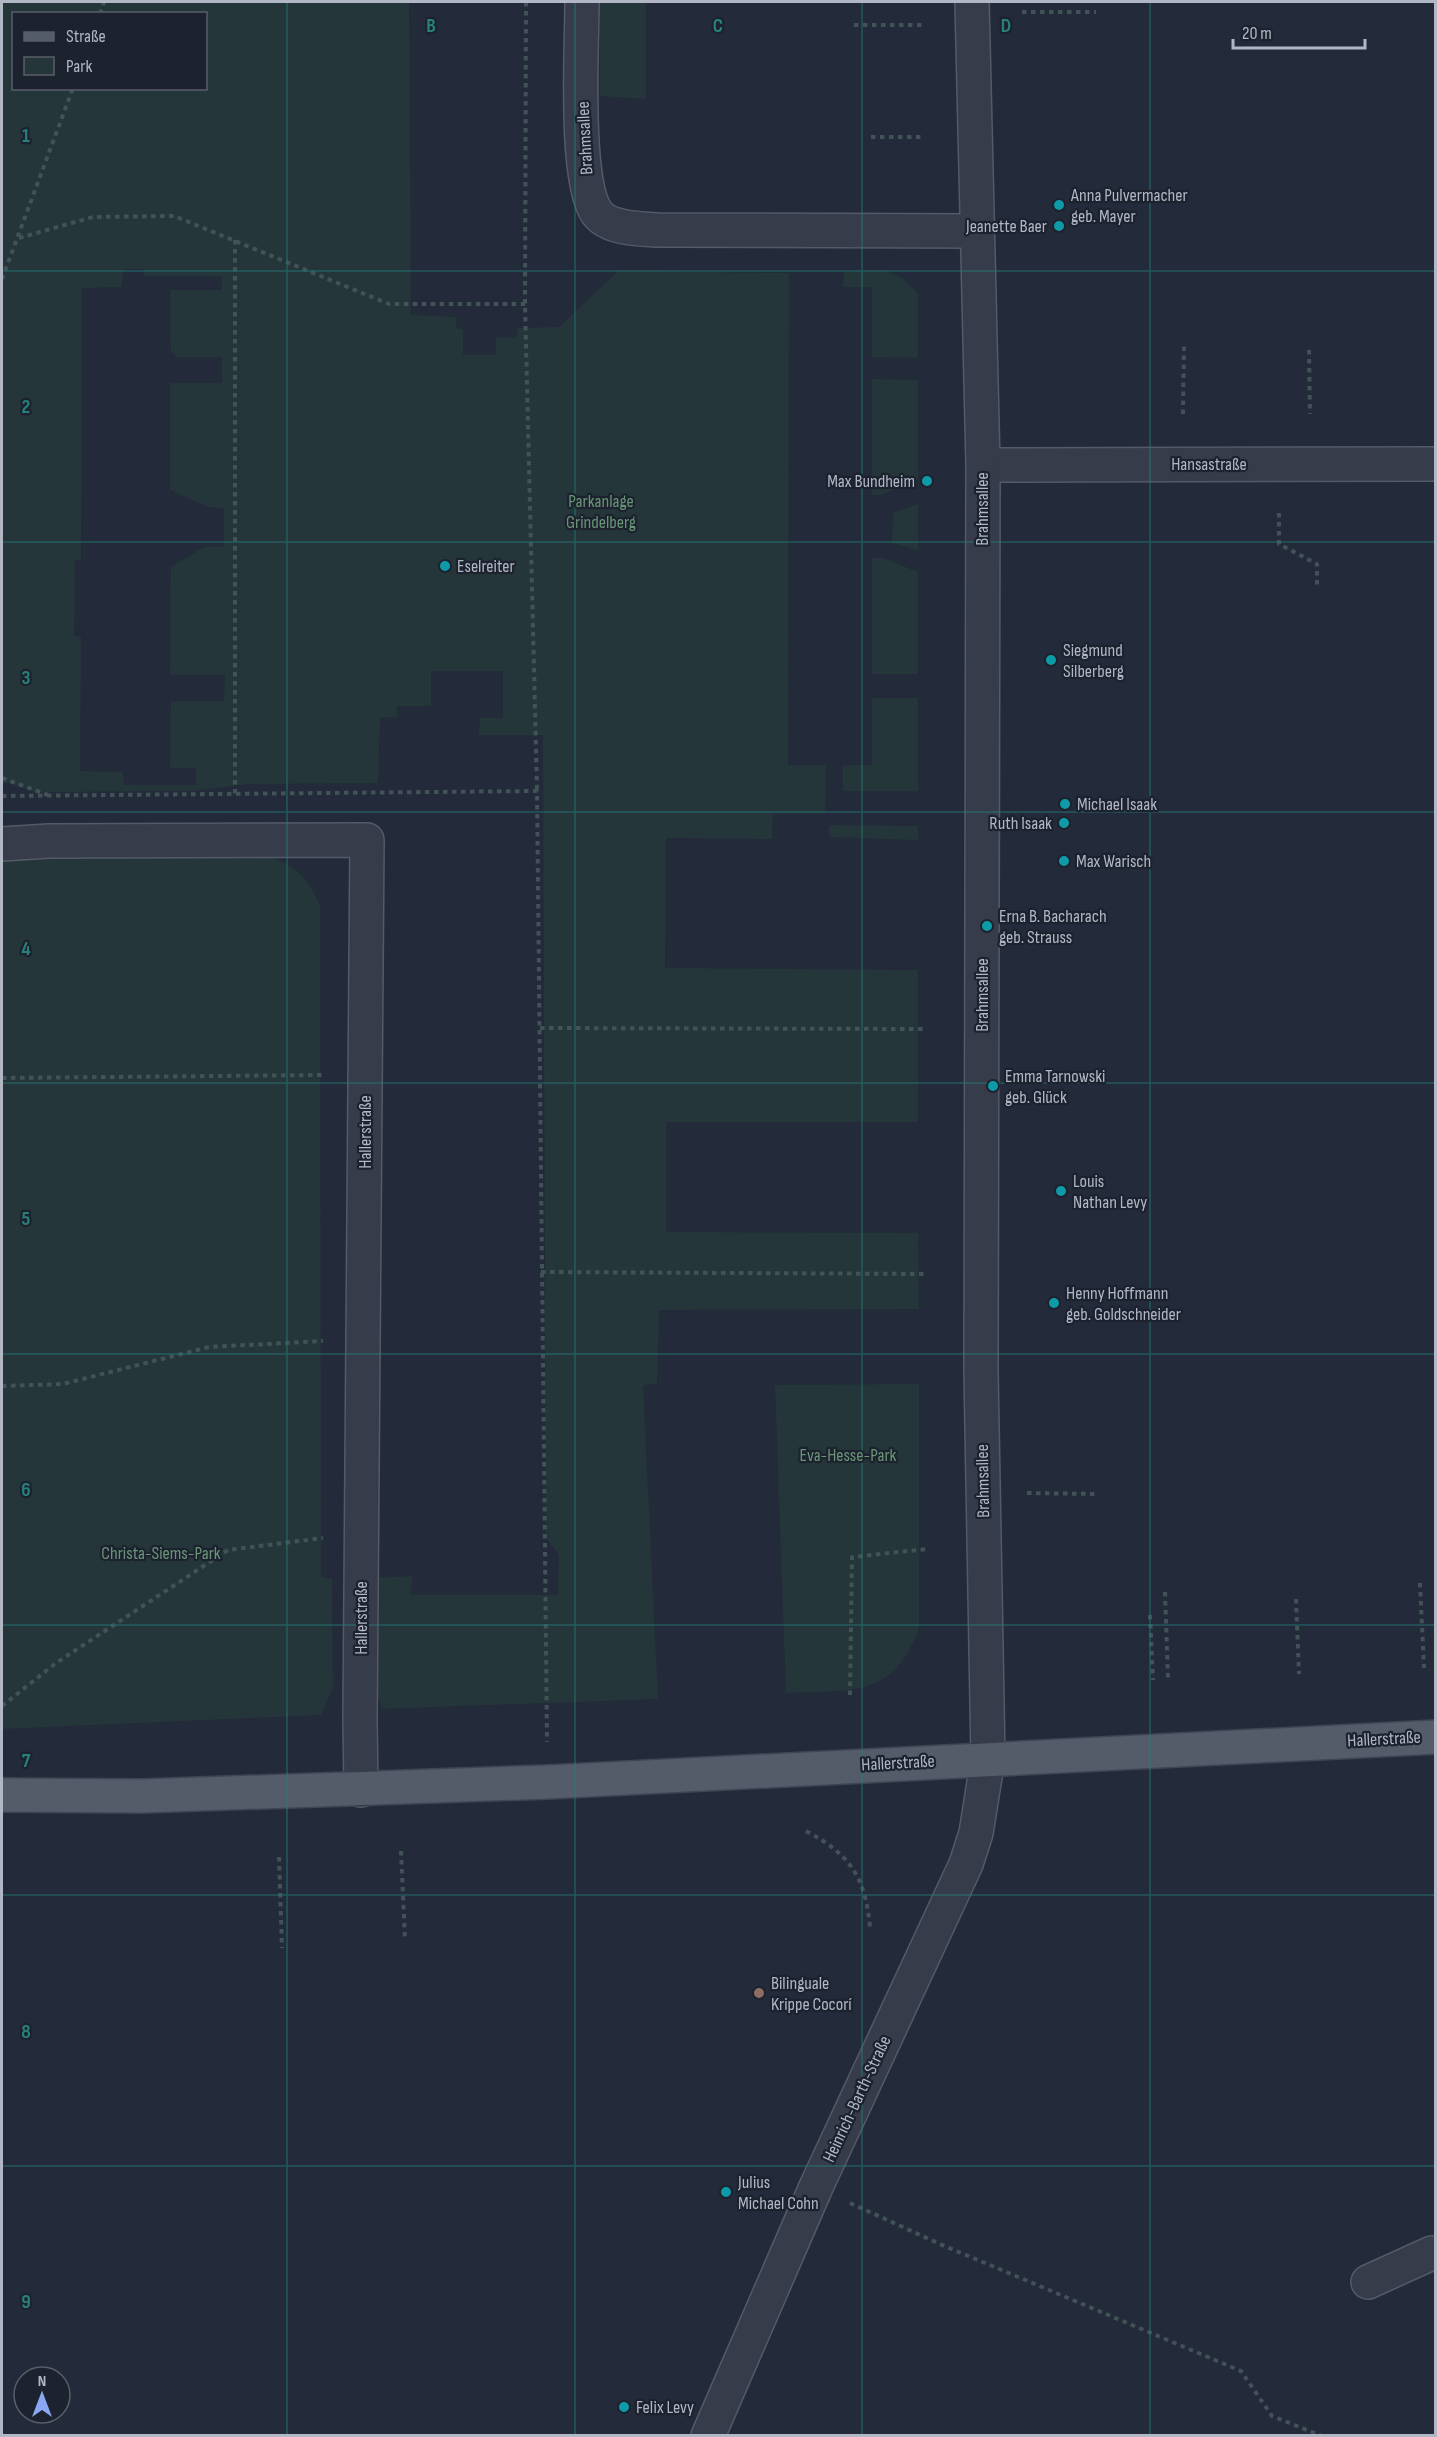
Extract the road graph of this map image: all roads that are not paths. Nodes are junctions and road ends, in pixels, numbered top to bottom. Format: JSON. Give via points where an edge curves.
{"nodes":[{"id":1,"x":582,"y":2,"type":"edge"},
{"id":2,"x":972,"y":2,"type":"edge"},
{"id":3,"x":977,"y":231,"type":"junction"},
{"id":4,"x":1436,"y":464,"type":"edge"},
{"id":5,"x":982,"y":465,"type":"junction"},
{"id":6,"x":2,"y":843,"type":"edge"},
{"id":7,"x":1436,"y":1737,"type":"edge"},
{"id":8,"x":988,"y":1758,"type":"junction"},
{"id":9,"x":361,"y":1790,"type":"junction"},
{"id":10,"x":2,"y":1795,"type":"edge"},
{"id":11,"x":1436,"y":2254,"type":"edge"},
{"id":12,"x":1368,"y":2282,"type":"dead end"},
{"id":13,"x":708,"y":2436,"type":"edge"}],
"edges":[{"from":1,"to":3,"type":"street","name":"Brahmsallee","via":[[583,155],[587,189],[598,214],[622,227],[658,230]]},
{"from":2,"to":3,"type":"street","name":"Brahmsallee"},
{"from":3,"to":5,"type":"street","name":"Brahmsallee"},
{"from":4,"to":5,"type":"street","name":"Hansastraße"},
{"from":5,"to":8,"type":"street","name":"Brahmsallee","via":[[981,1371]]},
{"from":6,"to":9,"type":"street","name":"Hallerstraße","via":[[367,840]]},
{"from":7,"to":8,"type":"main road","name":"Hallerstraße"},
{"from":8,"to":9,"type":"main road","name":"Hallerstraße"},
{"from":8,"to":13,"type":"street","name":"Heinrich-Barth-Straße","via":[[976,1833],[966,1863],[816,2187]]},
{"from":9,"to":10,"type":"main road","name":"Hallerstraße"},
{"from":11,"to":12,"type":"street"}]}
